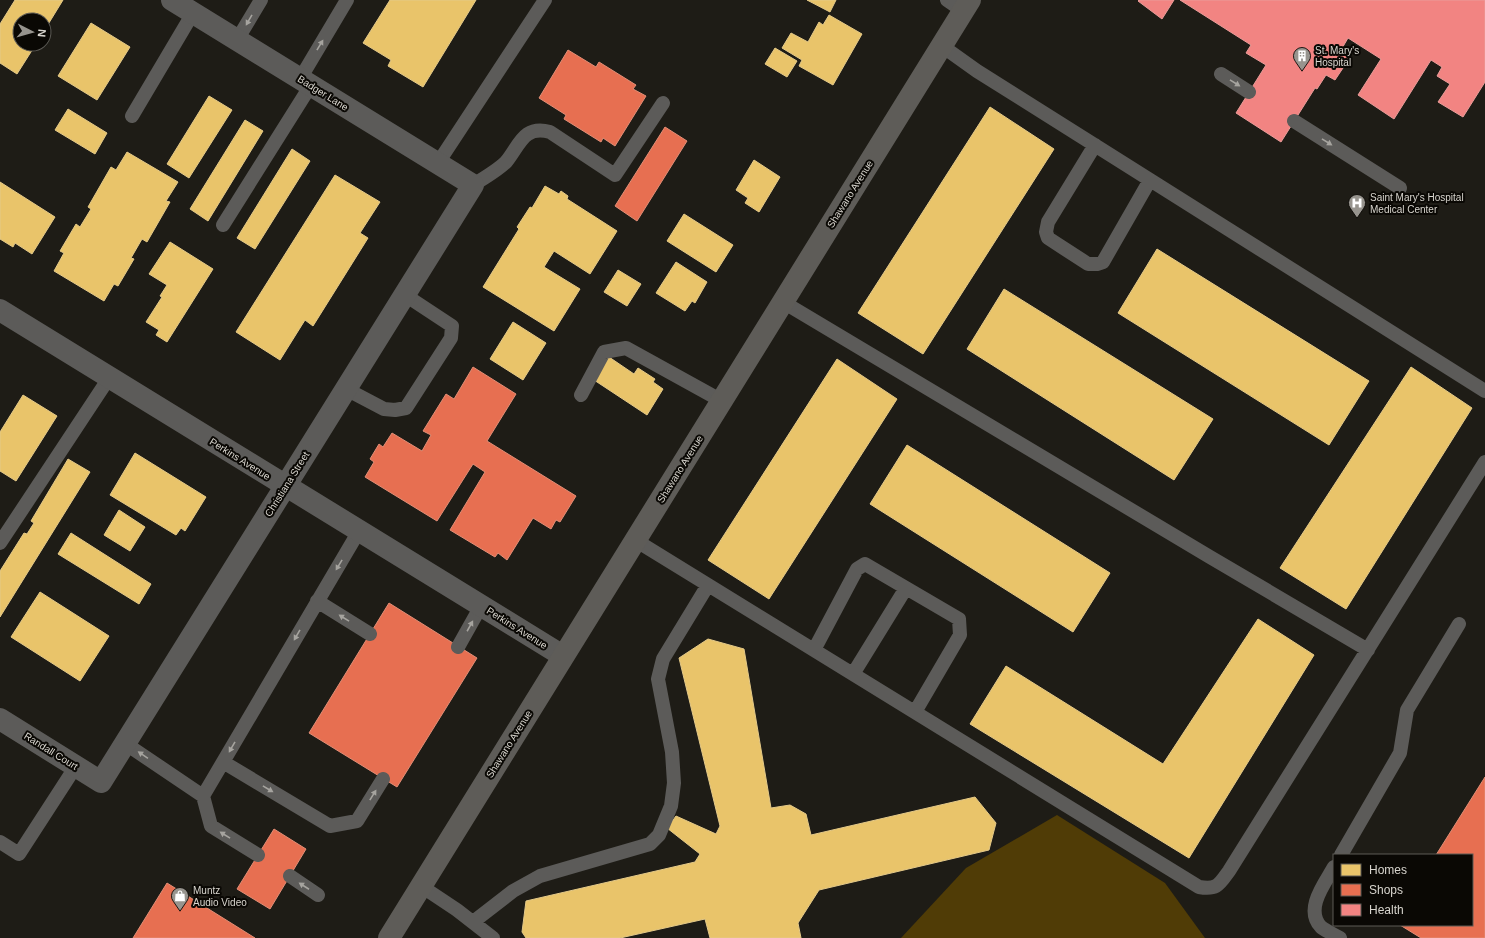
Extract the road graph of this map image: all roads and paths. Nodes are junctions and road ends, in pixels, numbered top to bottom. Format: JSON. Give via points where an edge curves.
{"nodes":[{"id":1,"x":172,"y":0,"type":"edge"},
{"id":2,"x":261,"y":0,"type":"edge"},
{"id":3,"x":347,"y":0,"type":"edge"},
{"id":4,"x":545,"y":0,"type":"edge"},
{"id":5,"x":960,"y":4,"type":"edge"},
{"id":6,"x":193,"y":13,"type":"junction"},
{"id":7,"x":237,"y":40,"type":"junction"},
{"id":8,"x":942,"y":46,"type":"junction"},
{"id":9,"x":1221,"y":74,"type":"dead end"},
{"id":10,"x":305,"y":82,"type":"junction"},
{"id":11,"x":1249,"y":92,"type":"dead end"},
{"id":12,"x":663,"y":103,"type":"dead end"},
{"id":13,"x":132,"y":116,"type":"dead end"},
{"id":14,"x":1294,"y":121,"type":"dead end"},
{"id":15,"x":1095,"y":145,"type":"junction"},
{"id":16,"x":438,"y":164,"type":"junction"},
{"id":17,"x":1150,"y":180,"type":"junction"},
{"id":18,"x":473,"y":185,"type":"junction"},
{"id":19,"x":1400,"y":188,"type":"dead end"},
{"id":20,"x":223,"y":225,"type":"dead end"},
{"id":21,"x":405,"y":295,"type":"junction"},
{"id":22,"x":783,"y":302,"type":"junction"},
{"id":23,"x":0,"y":310,"type":"edge"},
{"id":24,"x":109,"y":378,"type":"junction"},
{"id":25,"x":346,"y":389,"type":"junction"},
{"id":26,"x":1485,"y":391,"type":"edge"},
{"id":27,"x":581,"y":395,"type":"dead end"},
{"id":28,"x":722,"y":401,"type":"junction"},
{"id":29,"x":1485,"y":462,"type":"edge"},
{"id":30,"x":286,"y":487,"type":"junction"},
{"id":31,"x":359,"y":531,"type":"junction"},
{"id":32,"x":636,"y":540,"type":"junction"},
{"id":33,"x":0,"y":543,"type":"edge"},
{"id":34,"x":708,"y":585,"type":"junction"},
{"id":35,"x":906,"y":588,"type":"junction"},
{"id":36,"x":317,"y":601,"type":"junction"},
{"id":37,"x":481,"y":606,"type":"junction"},
{"id":38,"x":1459,"y":624,"type":"dead end"},
{"id":39,"x":370,"y":634,"type":"dead end"},
{"id":40,"x":458,"y":647,"type":"dead end"},
{"id":41,"x":814,"y":650,"type":"junction"},
{"id":42,"x":1368,"y":650,"type":"junction"},
{"id":43,"x":563,"y":656,"type":"junction"},
{"id":44,"x":853,"y":674,"type":"junction"},
{"id":45,"x":915,"y":712,"type":"junction"},
{"id":46,"x":0,"y":719,"type":"edge"},
{"id":47,"x":126,"y":744,"type":"junction"},
{"id":48,"x":223,"y":762,"type":"junction"},
{"id":49,"x":76,"y":766,"type":"junction"},
{"id":50,"x":383,"y":778,"type":"dead end"},
{"id":51,"x":102,"y":782,"type":"joint"},
{"id":52,"x":203,"y":796,"type":"junction"},
{"id":53,"x":0,"y":842,"type":"edge"},
{"id":54,"x":1342,"y":854,"type":"edge"},
{"id":55,"x":258,"y":855,"type":"dead end"},
{"id":56,"x":1333,"y":868,"type":"edge"},
{"id":57,"x":290,"y":876,"type":"dead end"},
{"id":58,"x":421,"y":886,"type":"junction"},
{"id":59,"x":318,"y":895,"type":"dead end"},
{"id":60,"x":473,"y":922,"type":"junction"},
{"id":61,"x":389,"y":938,"type":"edge"},
{"id":62,"x":493,"y":938,"type":"edge"},
{"id":63,"x":1340,"y":938,"type":"edge"}],
"edges":[{"from":1,"to":6,"type":"street","name":"Badger Lane"},
{"from":2,"to":7,"type":"lane","one_way":true},
{"from":10,"to":3,"type":"lane","one_way":true},
{"from":4,"to":16,"type":"lane"},
{"from":5,"to":8,"type":"main road","name":"Shawano Avenue"},
{"from":6,"to":7,"type":"street","name":"Badger Lane"},
{"from":6,"to":13,"type":"lane"},
{"from":7,"to":10,"type":"street","name":"Badger Lane"},
{"from":8,"to":15,"type":"lane"},
{"from":8,"to":22,"type":"main road","name":"Shawano Avenue"},
{"from":9,"to":11,"type":"lane","one_way":true},
{"from":10,"to":16,"type":"street","name":"Badger Lane"},
{"from":10,"to":20,"type":"lane"},
{"from":12,"to":18,"type":"lane","via":[[615,175],[550,132],[540,129],[522,138],[505,163]]},
{"from":14,"to":19,"type":"lane","one_way":true},
{"from":15,"to":17,"type":"lane"},
{"from":15,"to":17,"type":"lane","via":[[1048,222],[1046,232],[1048,238],[1088,264],[1103,262]]},
{"from":16,"to":18,"type":"street","name":"Badger Lane"},
{"from":17,"to":26,"type":"lane"},
{"from":18,"to":21,"type":"street","name":"Christiana Street"},
{"from":21,"to":25,"type":"street","name":"Christiana Street"},
{"from":21,"to":25,"type":"lane","via":[[452,326],[451,338],[406,408],[384,409]]},
{"from":22,"to":28,"type":"main road","name":"Shawano Avenue"},
{"from":22,"to":42,"type":"lane"},
{"from":23,"to":24,"type":"street","name":"Perkins Avenue"},
{"from":24,"to":30,"type":"street","name":"Perkins Avenue"},
{"from":24,"to":33,"type":"lane"},
{"from":25,"to":30,"type":"street","name":"Christiana Street"},
{"from":27,"to":28,"type":"lane","via":[[604,352],[626,348]]},
{"from":28,"to":32,"type":"main road","name":"Shawano Avenue"},
{"from":29,"to":42,"type":"lane"},
{"from":30,"to":31,"type":"street","name":"Perkins Avenue"},
{"from":30,"to":47,"type":"street","name":"Christiana Street"},
{"from":31,"to":36,"type":"lane","one_way":true},
{"from":31,"to":37,"type":"street","name":"Perkins Avenue"},
{"from":32,"to":34,"type":"lane"},
{"from":32,"to":43,"type":"main road","name":"Shawano Avenue"},
{"from":34,"to":41,"type":"lane"},
{"from":34,"to":60,"type":"lane","via":[[663,659],[658,679],[674,771],[671,806],[658,835],[650,844],[540,876],[513,891]]},
{"from":35,"to":41,"type":"lane","via":[[865,564],[857,569]]},
{"from":35,"to":44,"type":"lane"},
{"from":35,"to":45,"type":"lane","via":[[959,619],[960,626],[960,635]]},
{"from":39,"to":36,"type":"lane","one_way":true},
{"from":36,"to":48,"type":"lane","one_way":true},
{"from":40,"to":37,"type":"lane","one_way":true},
{"from":37,"to":43,"type":"street","name":"Perkins Avenue"},
{"from":38,"to":54,"type":"lane","via":[[1407,710],[1400,753]]},
{"from":41,"to":44,"type":"lane"},
{"from":42,"to":45,"type":"lane","via":[[1229,871],[1219,886],[1210,888],[1199,887]]},
{"from":43,"to":58,"type":"main road","name":"Shawano Avenue"},
{"from":44,"to":45,"type":"lane"},
{"from":46,"to":49,"type":"street","name":"Randall Court"},
{"from":47,"to":51,"type":"street","name":"Christiana Street"},
{"from":52,"to":47,"type":"lane","one_way":true},
{"from":48,"to":50,"type":"lane","one_way":true,"via":[[330,826],[357,821]]},
{"from":48,"to":52,"type":"lane"},
{"from":49,"to":51,"type":"street","name":"Randall Court"},
{"from":49,"to":53,"type":"lane","via":[[19,854]]},
{"from":55,"to":52,"type":"lane","one_way":true,"via":[[211,826]]},
{"from":56,"to":63,"type":"lane","via":[[1315,899],[1315,916],[1321,927]]},
{"from":59,"to":57,"type":"lane","one_way":true},
{"from":58,"to":60,"type":"lane"},
{"from":58,"to":61,"type":"main road","name":"Shawano Avenue"},
{"from":60,"to":62,"type":"lane"}]}
